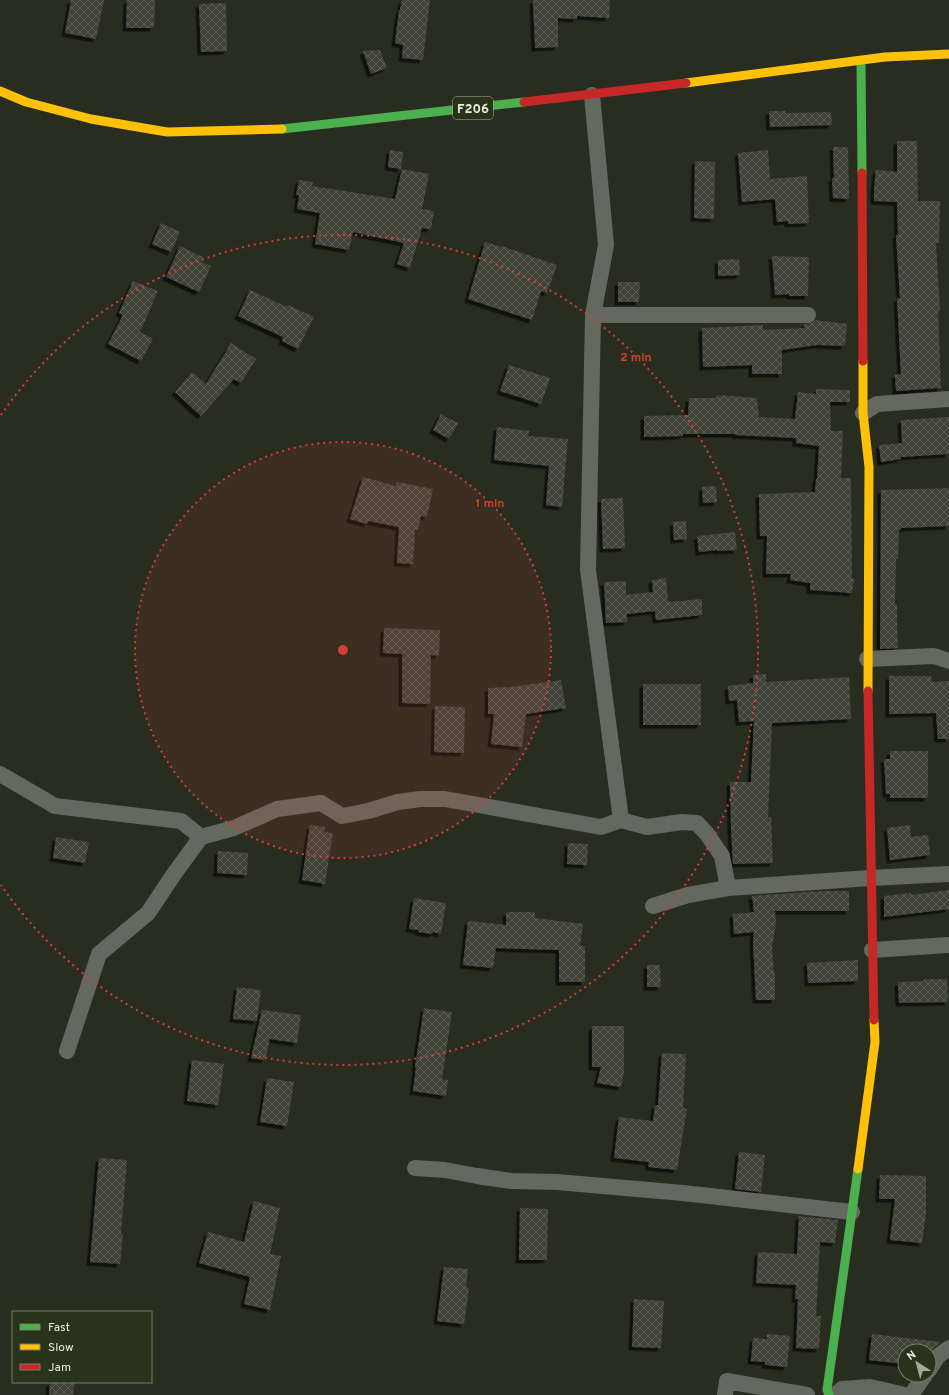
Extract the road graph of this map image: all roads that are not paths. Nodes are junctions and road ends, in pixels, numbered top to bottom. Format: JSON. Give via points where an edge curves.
{"nodes":[{"id":1,"x":949,"y":54,"type":"edge"},
{"id":2,"x":861,"y":61,"type":"junction"},
{"id":3,"x":0,"y":91,"type":"edge"},
{"id":4,"x":592,"y":95,"type":"junction"},
{"id":5,"x":593,"y":315,"type":"junction"},
{"id":6,"x":808,"y":315,"type":"dead end"},
{"id":7,"x":949,"y":399,"type":"edge"},
{"id":8,"x":863,"y":412,"type":"junction"},
{"id":9,"x":867,"y":659,"type":"junction"},
{"id":10,"x":949,"y":661,"type":"edge"},
{"id":11,"x":0,"y":774,"type":"edge"},
{"id":12,"x":621,"y":820,"type":"junction"},
{"id":13,"x":201,"y":837,"type":"junction"},
{"id":14,"x":949,"y":874,"type":"edge"},
{"id":15,"x":870,"y":878,"type":"junction"},
{"id":16,"x":728,"y":888,"type":"junction"},
{"id":17,"x":653,"y":906,"type":"dead end"},
{"id":18,"x":949,"y":945,"type":"edge"},
{"id":19,"x":872,"y":950,"type":"junction"},
{"id":20,"x":67,"y":1051,"type":"dead end"},
{"id":21,"x":416,"y":1168,"type":"dead end"},
{"id":22,"x":852,"y":1212,"type":"junction"},
{"id":23,"x":949,"y":1348,"type":"edge"},
{"id":24,"x":937,"y":1358,"type":"edge"},
{"id":25,"x":919,"y":1383,"type":"edge"},
{"id":26,"x":725,"y":1395,"type":"edge"},
{"id":27,"x":807,"y":1395,"type":"edge"},
{"id":28,"x":829,"y":1395,"type":"edge"},
{"id":29,"x":836,"y":1395,"type":"edge"},
{"id":30,"x":905,"y":1395,"type":"edge"},
{"id":31,"x":911,"y":1395,"type":"edge"}],
"edges":[{"from":1,"to":2,"type":"street","number":"F206","via":[[885,57]]},
{"from":2,"to":4,"type":"street","number":"F206"},
{"from":2,"to":8,"type":"street"},
{"from":3,"to":4,"type":"street","number":"F206","via":[[26,102],[91,119],[167,132],[283,129]]},
{"from":4,"to":5,"type":"street","via":[[606,245]]},
{"from":5,"to":6,"type":"street"},
{"from":5,"to":12,"type":"street","via":[[588,570]]},
{"from":7,"to":8,"type":"street","via":[[877,404]]},
{"from":8,"to":9,"type":"street","via":[[869,467]]},
{"from":9,"to":10,"type":"street","via":[[934,656]]},
{"from":9,"to":15,"type":"street"},
{"from":11,"to":13,"type":"street","via":[[55,806],[181,821]]},
{"from":12,"to":13,"type":"street","via":[[601,828],[445,799],[420,799],[342,816],[320,804],[278,809],[234,828]]},
{"from":12,"to":16,"type":"street","via":[[647,827],[682,822],[697,823],[722,856]]},
{"from":13,"to":20,"type":"street","via":[[148,913],[99,954]]},
{"from":14,"to":15,"type":"street"},
{"from":15,"to":16,"type":"street"},
{"from":15,"to":19,"type":"street"},
{"from":16,"to":17,"type":"street","via":[[688,894]]},
{"from":18,"to":19,"type":"street"},
{"from":19,"to":22,"type":"street","via":[[875,1042]]},
{"from":21,"to":22,"type":"street","via":[[511,1181],[676,1192]]},
{"from":22,"to":28,"type":"street","via":[[827,1390]]},
{"from":23,"to":24,"type":"street"},
{"from":25,"to":31,"type":"street"},
{"from":26,"to":27,"type":"street","via":[[727,1381]]},
{"from":29,"to":30,"type":"street","via":[[842,1389],[870,1387]]}]}
